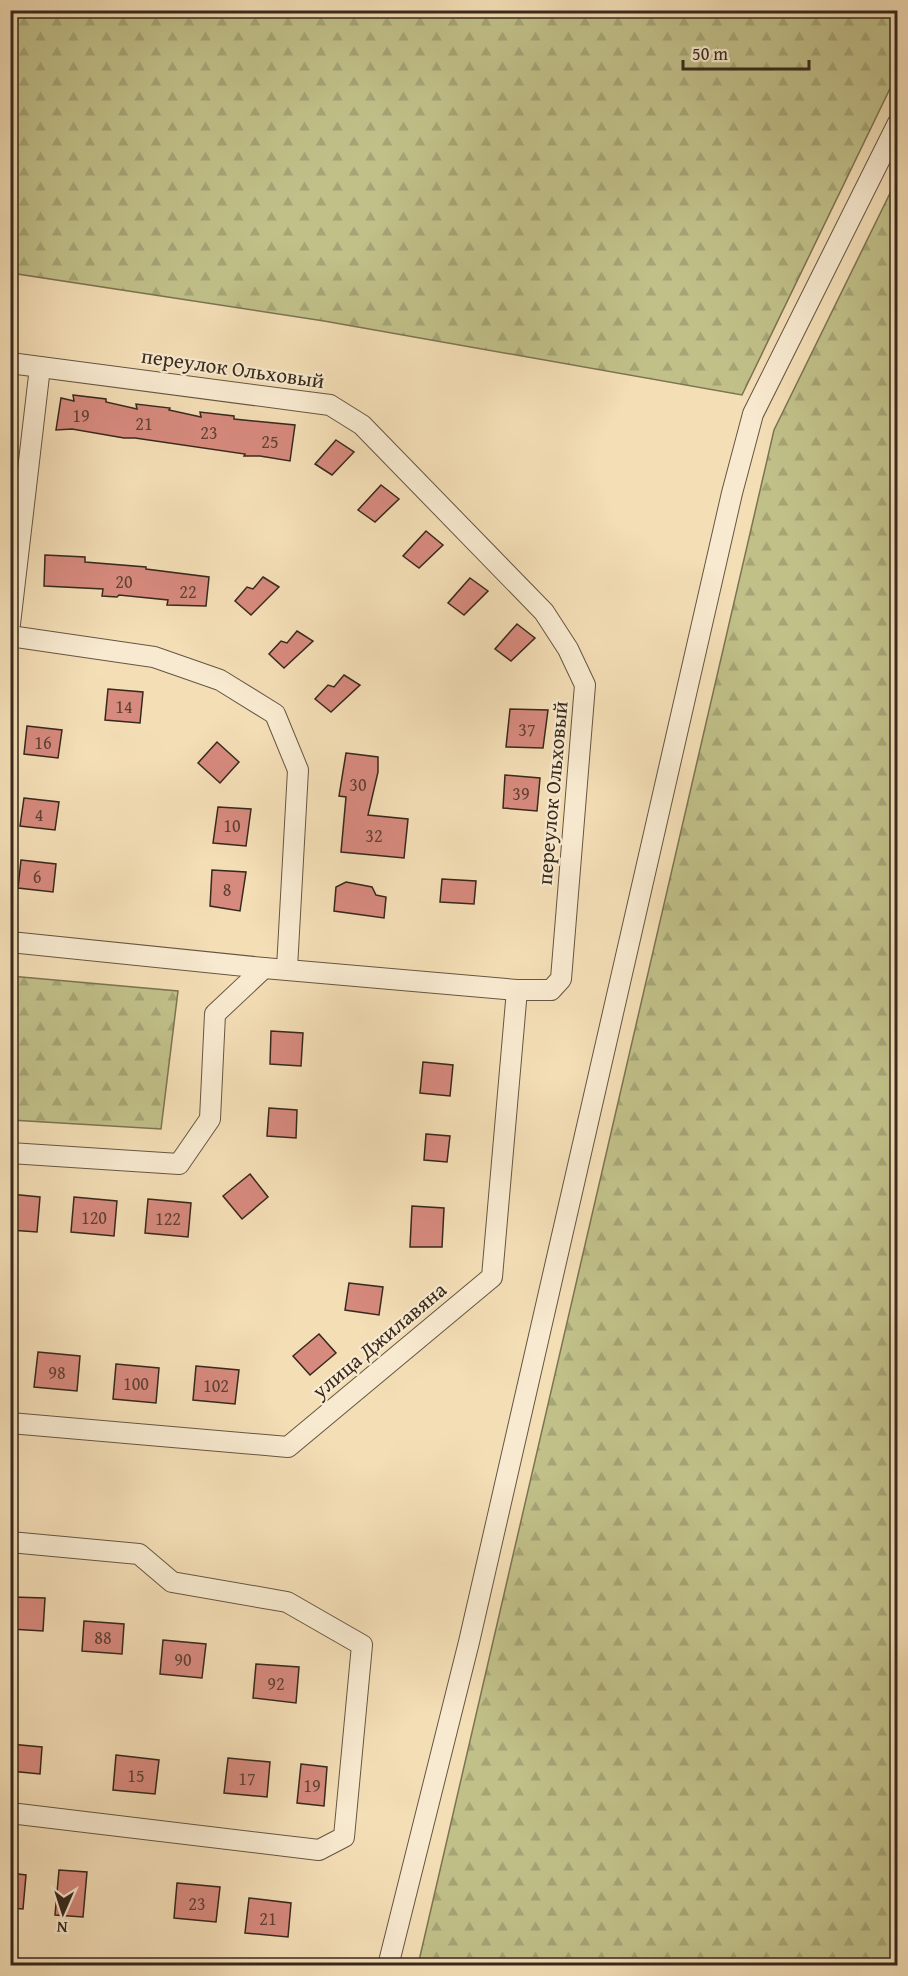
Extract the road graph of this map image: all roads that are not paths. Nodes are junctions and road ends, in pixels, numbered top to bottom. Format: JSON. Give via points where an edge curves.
{"nodes":[{"id":1,"x":897,"y":123,"type":"edge"},
{"id":2,"x":10,"y":363,"type":"edge"},
{"id":3,"x":40,"y":367,"type":"junction"},
{"id":4,"x":10,"y":624,"type":"edge"},
{"id":5,"x":10,"y":636,"type":"edge"},
{"id":6,"x":10,"y":942,"type":"edge"},
{"id":7,"x":264,"y":968,"type":"junction"},
{"id":8,"x":287,"y":968,"type":"junction"},
{"id":9,"x":517,"y":990,"type":"junction"},
{"id":10,"x":10,"y":1153,"type":"edge"},
{"id":11,"x":10,"y":1422,"type":"edge"},
{"id":12,"x":10,"y":1542,"type":"edge"},
{"id":13,"x":10,"y":1813,"type":"edge"},
{"id":14,"x":388,"y":1965,"type":"edge"}],
"edges":[{"from":1,"to":14,"type":"street","via":[[753,414],[469,1642]]},
{"from":2,"to":3,"type":"street","name":"переулок Ольховый"},
{"from":3,"to":4,"type":"street"},
{"from":3,"to":9,"type":"street","name":"переулок Ольховый","via":[[330,405],[362,425],[544,612],[585,685],[561,980],[551,990]]},
{"from":5,"to":8,"type":"street","via":[[154,657],[220,680],[275,714],[298,770]]},
{"from":6,"to":7,"type":"street","name":"переулок Ольховый"},
{"from":7,"to":8,"type":"street","name":"переулок Ольховый"},
{"from":7,"to":10,"type":"street","via":[[215,1014],[210,1119],[180,1164]]},
{"from":8,"to":9,"type":"street","name":"переулок Ольховый"},
{"from":9,"to":11,"type":"street","name":"улица Джилавяна","via":[[492,1277],[288,1447]]},
{"from":12,"to":13,"type":"street","via":[[139,1554],[172,1582],[287,1602],[362,1645],[344,1837],[319,1850]]}]}
